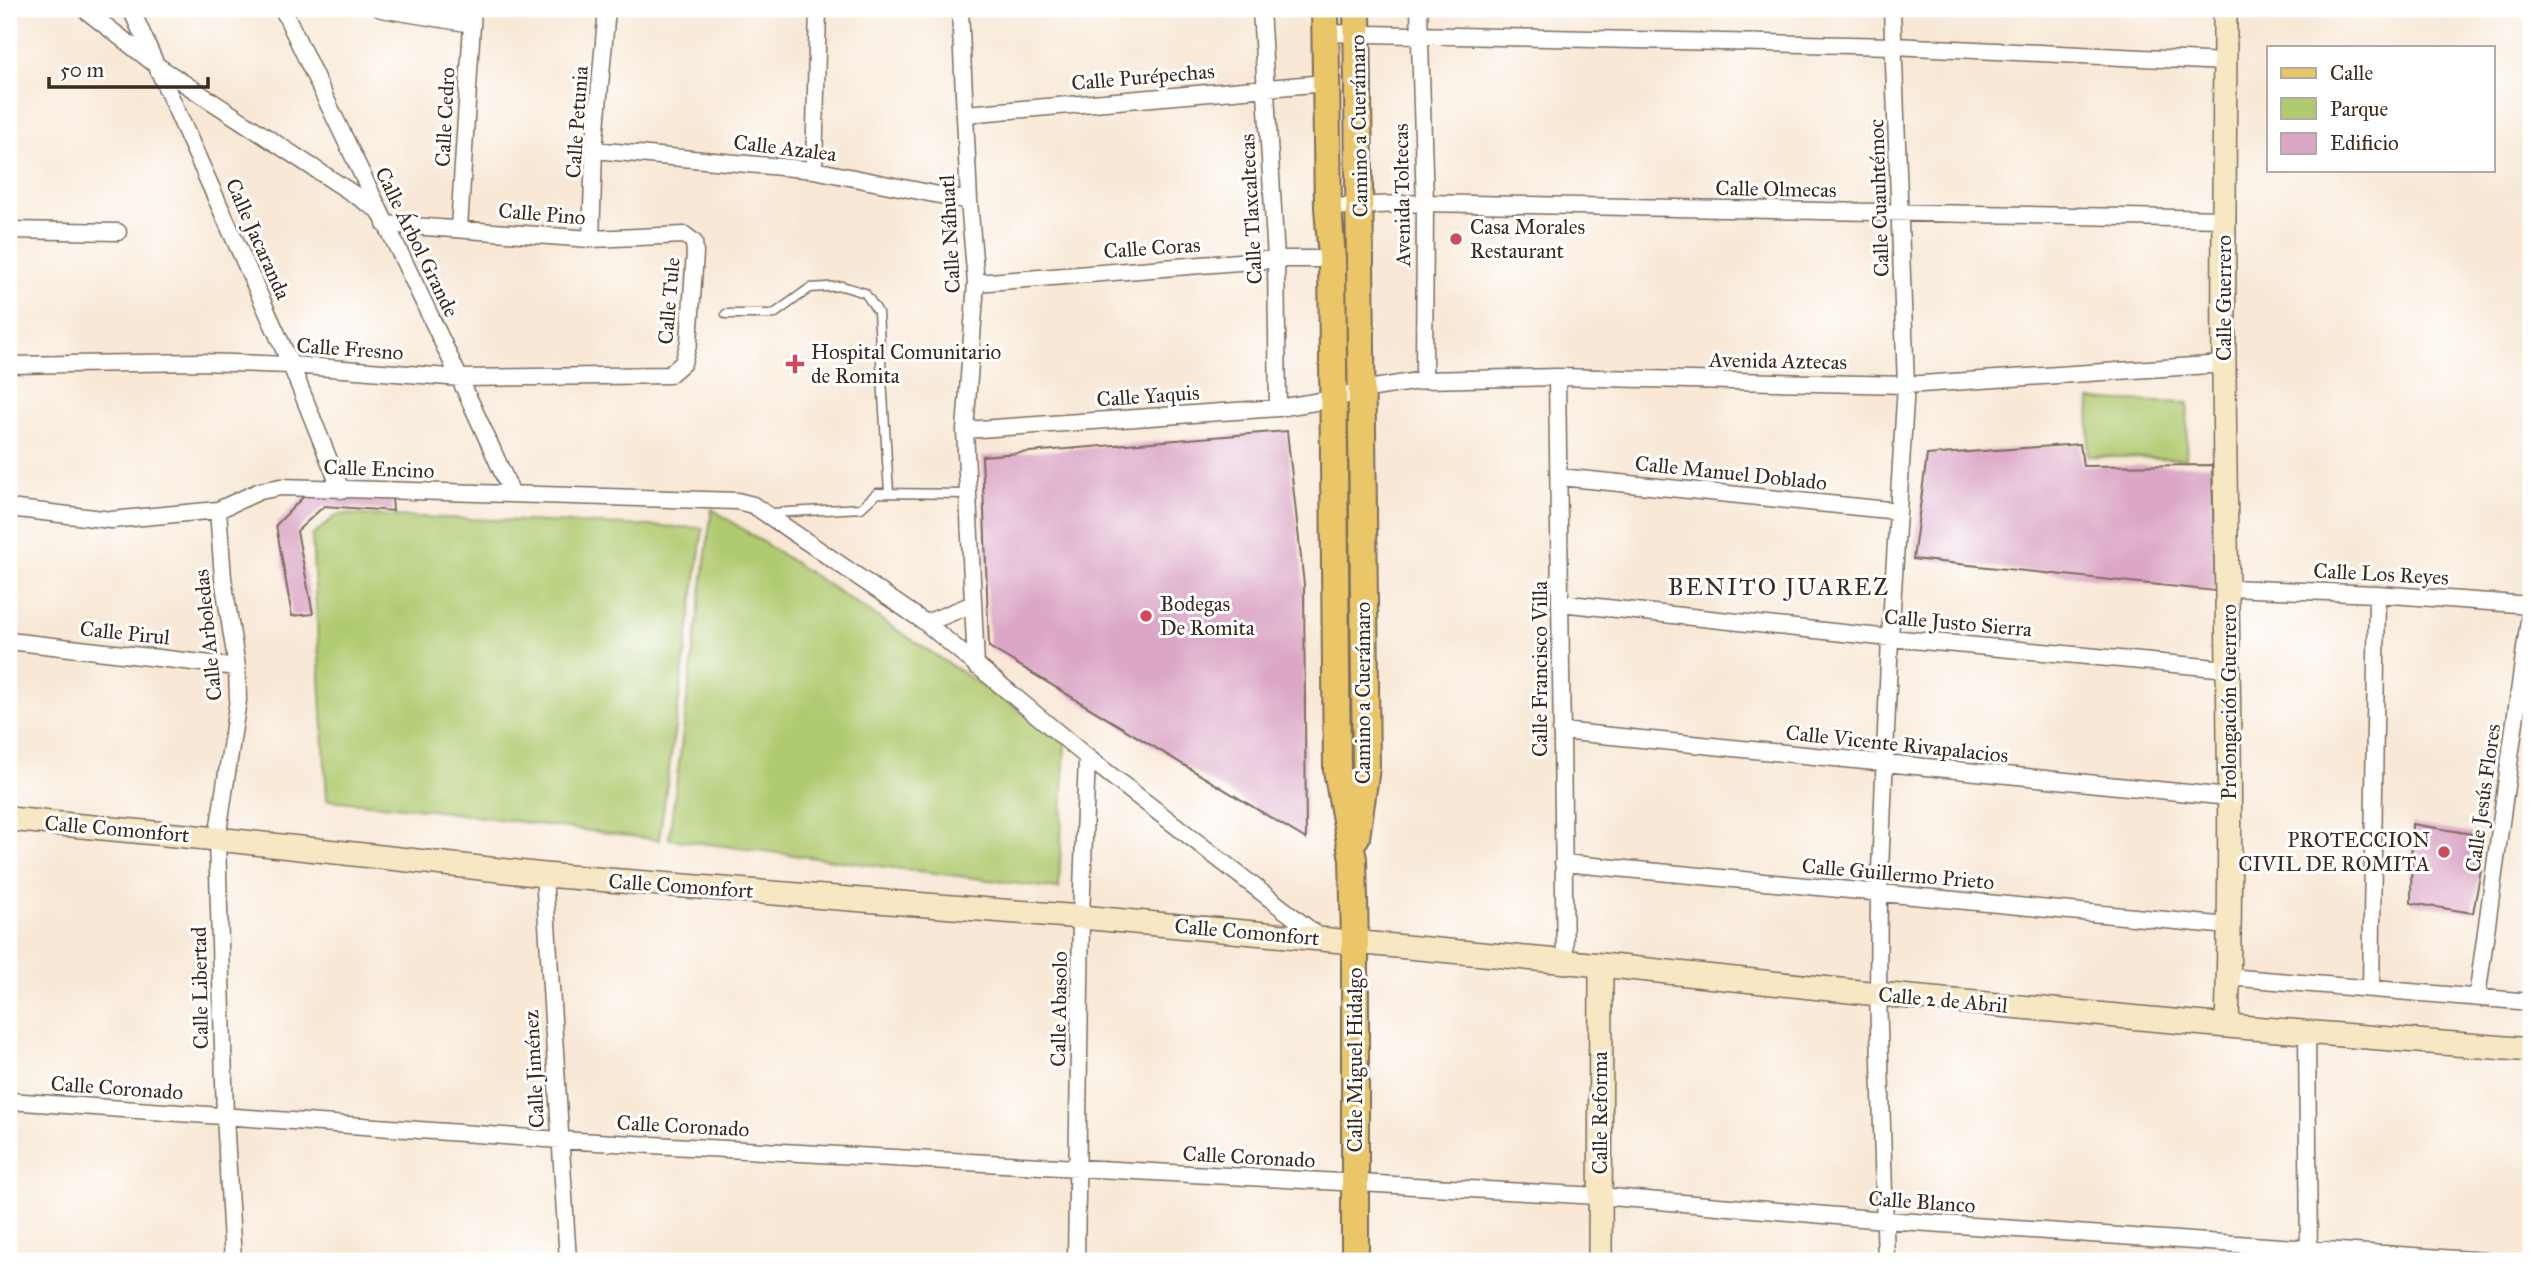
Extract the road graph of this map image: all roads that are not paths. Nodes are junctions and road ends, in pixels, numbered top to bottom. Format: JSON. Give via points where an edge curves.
{"nodes":[{"id":1,"x":84,"y":9,"type":"edge"},
{"id":2,"x":131,"y":9,"type":"edge"},
{"id":3,"x":283,"y":9,"type":"edge"},
{"id":4,"x":381,"y":9,"type":"edge"},
{"id":5,"x":607,"y":9,"type":"edge"},
{"id":6,"x":818,"y":9,"type":"edge"},
{"id":7,"x":960,"y":9,"type":"edge"},
{"id":8,"x":1261,"y":9,"type":"edge"},
{"id":9,"x":1357,"y":9,"type":"edge"},
{"id":10,"x":1419,"y":9,"type":"edge"},
{"id":11,"x":1892,"y":9,"type":"edge"},
{"id":12,"x":2225,"y":9,"type":"edge"},
{"id":13,"x":472,"y":16,"type":"edge"},
{"id":14,"x":1325,"y":21,"type":"edge"},
{"id":15,"x":1358,"y":35,"type":"junction"},
{"id":16,"x":1419,"y":36,"type":"junction"},
{"id":17,"x":1894,"y":46,"type":"junction"},
{"id":18,"x":2225,"y":62,"type":"junction"},
{"id":19,"x":156,"y":65,"type":"junction"},
{"id":20,"x":1325,"y":83,"type":"junction"},
{"id":21,"x":1264,"y":88,"type":"junction"},
{"id":22,"x":966,"y":114,"type":"junction"},
{"id":23,"x":594,"y":150,"type":"junction"},
{"id":24,"x":814,"y":170,"type":"junction"},
{"id":25,"x":969,"y":201,"type":"junction"},
{"id":26,"x":1425,"y":203,"type":"junction"},
{"id":27,"x":1328,"y":207,"type":"junction"},
{"id":28,"x":1359,"y":207,"type":"junction"},
{"id":29,"x":1901,"y":212,"type":"junction"},
{"id":30,"x":381,"y":217,"type":"junction"},
{"id":31,"x":2224,"y":219,"type":"junction"},
{"id":32,"x":460,"y":228,"type":"junction"},
{"id":33,"x":9,"y":230,"type":"edge"},
{"id":34,"x":118,"y":232,"type":"dead end"},
{"id":35,"x":592,"y":239,"type":"junction"},
{"id":36,"x":694,"y":242,"type":"joint"},
{"id":37,"x":1276,"y":259,"type":"junction"},
{"id":38,"x":1332,"y":259,"type":"junction"},
{"id":39,"x":976,"y":283,"type":"junction"},
{"id":40,"x":726,"y":314,"type":"dead end"},
{"id":41,"x":683,"y":363,"type":"joint"},
{"id":42,"x":2224,"y":364,"type":"junction"},
{"id":43,"x":9,"y":365,"type":"edge"},
{"id":44,"x":291,"y":365,"type":"junction"},
{"id":45,"x":1557,"y":377,"type":"junction"},
{"id":46,"x":461,"y":378,"type":"junction"},
{"id":47,"x":1424,"y":380,"type":"junction"},
{"id":48,"x":1906,"y":385,"type":"junction"},
{"id":49,"x":1362,"y":390,"type":"junction"},
{"id":50,"x":1333,"y":399,"type":"junction"},
{"id":51,"x":1278,"y":408,"type":"junction"},
{"id":52,"x":965,"y":430,"type":"junction"},
{"id":53,"x":1560,"y":477,"type":"junction"},
{"id":54,"x":341,"y":490,"type":"junction"},
{"id":55,"x":889,"y":493,"type":"junction"},
{"id":56,"x":512,"y":494,"type":"junction"},
{"id":57,"x":968,"y":494,"type":"junction"},
{"id":58,"x":9,"y":508,"type":"edge"},
{"id":59,"x":760,"y":509,"type":"junction"},
{"id":60,"x":218,"y":510,"type":"junction"},
{"id":61,"x":1898,"y":511,"type":"junction"},
{"id":62,"x":2228,"y":588,"type":"junction"},
{"id":63,"x":2377,"y":594,"type":"junction"},
{"id":64,"x":1560,"y":603,"type":"junction"},
{"id":65,"x":973,"y":604,"type":"junction"},
{"id":66,"x":2531,"y":605,"type":"edge"},
{"id":67,"x":926,"y":623,"type":"junction"},
{"id":68,"x":1889,"y":638,"type":"junction"},
{"id":69,"x":9,"y":641,"type":"edge"},
{"id":70,"x":976,"y":666,"type":"junction"},
{"id":71,"x":237,"y":667,"type":"junction"},
{"id":72,"x":2228,"y":669,"type":"junction"},
{"id":73,"x":1561,"y":731,"type":"junction"},
{"id":74,"x":1087,"y":757,"type":"junction"},
{"id":75,"x":1884,"y":764,"type":"junction"},
{"id":76,"x":2229,"y":797,"type":"junction"},
{"id":77,"x":9,"y":819,"type":"edge"},
{"id":78,"x":217,"y":839,"type":"junction"},
{"id":79,"x":1353,"y":859,"type":"junction"},
{"id":80,"x":1563,"y":863,"type":"junction"},
{"id":81,"x":544,"y":875,"type":"junction"},
{"id":82,"x":1879,"y":894,"type":"junction"},
{"id":83,"x":1082,"y":917,"type":"junction"},
{"id":84,"x":2229,"y":926,"type":"junction"},
{"id":85,"x":1322,"y":939,"type":"junction"},
{"id":86,"x":1355,"y":942,"type":"junction"},
{"id":87,"x":1564,"y":962,"type":"junction"},
{"id":88,"x":1601,"y":965,"type":"junction"},
{"id":89,"x":2228,"y":977,"type":"junction"},
{"id":90,"x":2371,"y":988,"type":"junction"},
{"id":91,"x":1878,"y":994,"type":"junction"},
{"id":92,"x":2477,"y":997,"type":"junction"},
{"id":93,"x":2531,"y":1002,"type":"edge"},
{"id":94,"x":2227,"y":1026,"type":"junction"},
{"id":95,"x":2307,"y":1031,"type":"junction"},
{"id":96,"x":2531,"y":1050,"type":"edge"},
{"id":97,"x":9,"y":1101,"type":"edge"},
{"id":98,"x":225,"y":1116,"type":"junction"},
{"id":99,"x":560,"y":1140,"type":"junction"},
{"id":100,"x":1078,"y":1169,"type":"junction"},
{"id":101,"x":1355,"y":1184,"type":"junction"},
{"id":102,"x":1599,"y":1196,"type":"junction"},
{"id":103,"x":1885,"y":1220,"type":"junction"},
{"id":104,"x":2309,"y":1256,"type":"edge"},
{"id":105,"x":233,"y":1261,"type":"edge"},
{"id":106,"x":568,"y":1261,"type":"edge"},
{"id":107,"x":1076,"y":1261,"type":"edge"},
{"id":108,"x":1355,"y":1261,"type":"edge"},
{"id":109,"x":1600,"y":1261,"type":"edge"},
{"id":110,"x":1886,"y":1261,"type":"edge"},
{"id":111,"x":2486,"y":1261,"type":"edge"}],
"edges":[{"from":1,"to":19,"type":"street"},
{"from":2,"to":19,"type":"street","name":"Calle Jacaranda"},
{"from":3,"to":30,"type":"street","name":"Calle Árbol Grande"},
{"from":4,"to":13,"type":"street"},
{"from":5,"to":23,"type":"street","name":"Calle Petunia"},
{"from":6,"to":24,"type":"street"},
{"from":7,"to":22,"type":"street","name":"Calle Náhuatl"},
{"from":8,"to":21,"type":"street","name":"Calle Tlaxcaltecas"},
{"from":9,"to":15,"type":"main road","name":"Camino a Cuerámaro"},
{"from":10,"to":16,"type":"street","name":"Avenida Toltecas"},
{"from":11,"to":17,"type":"street","name":"Calle Cuauhtémoc"},
{"from":12,"to":18,"type":"street","name":"Calle Guerrero"},
{"from":13,"to":32,"type":"street","name":"Calle Cedro"},
{"from":14,"to":15,"type":"street"},
{"from":14,"to":20,"type":"main road","name":"Camino a Cuerámaro"},
{"from":15,"to":16,"type":"street"},
{"from":15,"to":28,"type":"main road","name":"Camino a Cuerámaro"},
{"from":16,"to":17,"type":"street"},
{"from":16,"to":26,"type":"street","name":"Avenida Toltecas"},
{"from":17,"to":18,"type":"street"},
{"from":17,"to":29,"type":"street","name":"Calle Cuauhtémoc"},
{"from":18,"to":31,"type":"street","name":"Calle Guerrero"},
{"from":19,"to":30,"type":"street"},
{"from":19,"to":44,"type":"street","name":"Calle Jacaranda"},
{"from":20,"to":21,"type":"street","name":"Calle Purépechas"},
{"from":20,"to":27,"type":"main road","name":"Camino a Cuerámaro"},
{"from":21,"to":22,"type":"street","name":"Calle Purépechas"},
{"from":21,"to":37,"type":"street","name":"Calle Tlaxcaltecas"},
{"from":22,"to":25,"type":"street","name":"Calle Náhuatl"},
{"from":23,"to":24,"type":"street","name":"Calle Azalea"},
{"from":23,"to":35,"type":"street","name":"Calle Petunia"},
{"from":24,"to":25,"type":"street","name":"Calle Azalea"},
{"from":25,"to":39,"type":"street","name":"Calle Náhuatl"},
{"from":26,"to":28,"type":"street","name":"Calle Olmecas"},
{"from":26,"to":29,"type":"street","name":"Calle Olmecas"},
{"from":26,"to":47,"type":"street","name":"Avenida Toltecas"},
{"from":27,"to":28,"type":"street","name":"Calle Olmecas"},
{"from":27,"to":38,"type":"main road","name":"Camino a Cuerámaro"},
{"from":28,"to":49,"type":"main road","name":"Camino a Cuerámaro"},
{"from":29,"to":31,"type":"street","name":"Calle Olmecas"},
{"from":29,"to":48,"type":"street","name":"Calle Cuauhtémoc"},
{"from":30,"to":32,"type":"street","name":"Calle Pino"},
{"from":30,"to":46,"type":"street","name":"Calle Árbol Grande"},
{"from":31,"to":42,"type":"street","name":"Calle Guerrero"},
{"from":32,"to":35,"type":"street","name":"Calle Pino"},
{"from":33,"to":34,"type":"street"},
{"from":35,"to":36,"type":"street","name":"Calle Pino","via":[[685,235]]},
{"from":36,"to":41,"type":"street","name":"Calle Tule","via":[[689,342]]},
{"from":37,"to":38,"type":"street","name":"Calle Coras"},
{"from":37,"to":39,"type":"street","name":"Calle Coras"},
{"from":37,"to":51,"type":"street","name":"Calle Tlaxcaltecas"},
{"from":38,"to":50,"type":"main road","name":"Camino a Cuerámaro"},
{"from":39,"to":52,"type":"street","name":"Calle Náhuatl"},
{"from":40,"to":55,"type":"lane","via":[[774,314],[810,288],[842,286],[865,293],[877,312]]},
{"from":41,"to":46,"type":"street","name":"Calle Fresno","via":[[669,375]]},
{"from":42,"to":48,"type":"street","name":"Avenida Aztecas"},
{"from":42,"to":62,"type":"street","name":"Calle Guerrero"},
{"from":43,"to":44,"type":"street","name":"Calle Fresno"},
{"from":44,"to":46,"type":"street","name":"Calle Fresno"},
{"from":44,"to":54,"type":"street","name":"Calle Jacaranda"},
{"from":45,"to":47,"type":"street","name":"Avenida Aztecas"},
{"from":45,"to":48,"type":"street","name":"Avenida Aztecas"},
{"from":45,"to":53,"type":"street","name":"Calle Francisco Villa"},
{"from":46,"to":56,"type":"street","name":"Calle Árbol Grande"},
{"from":47,"to":49,"type":"street","name":"Avenida Aztecas"},
{"from":48,"to":61,"type":"street","name":"Calle Cuauhtémoc"},
{"from":49,"to":50,"type":"street","name":"Avenida Aztecas"},
{"from":49,"to":79,"type":"main road","name":"Camino a Cuerámaro","via":[[1366,768]]},
{"from":50,"to":51,"type":"street","name":"Calle Yaquis"},
{"from":50,"to":79,"type":"main road","name":"Camino a Cuerámaro","via":[[1337,770]]},
{"from":51,"to":52,"type":"street","name":"Calle Yaquis"},
{"from":52,"to":57,"type":"street","name":"Calle Náhuatl"},
{"from":53,"to":61,"type":"street","name":"Calle Manuel Doblado"},
{"from":53,"to":64,"type":"street","name":"Calle Francisco Villa"},
{"from":54,"to":56,"type":"street","name":"Calle Encino"},
{"from":54,"to":60,"type":"street","name":"Calle Encino","via":[[281,487]]},
{"from":55,"to":57,"type":"lane","name":"Calle Encino"},
{"from":55,"to":59,"type":"lane","name":"Calle Encino","via":[[877,493],[861,508]]},
{"from":56,"to":59,"type":"street","name":"Calle Encino","via":[[737,501]]},
{"from":57,"to":65,"type":"street","name":"Calle Náhuatl"},
{"from":58,"to":60,"type":"street","name":"Calle Encino","via":[[111,520]]},
{"from":59,"to":67,"type":"street"},
{"from":60,"to":71,"type":"street","name":"Calle Arboledas"},
{"from":61,"to":68,"type":"street","name":"Calle Cuauhtémoc"},
{"from":62,"to":63,"type":"street","name":"Calle Los Reyes"},
{"from":62,"to":72,"type":"street","name":"Prolongación Guerrero"},
{"from":63,"to":66,"type":"street","name":"Calle Los Reyes"},
{"from":63,"to":90,"type":"street"},
{"from":64,"to":68,"type":"street","name":"Calle Justo Sierra"},
{"from":64,"to":73,"type":"street","name":"Calle Francisco Villa"},
{"from":65,"to":67,"type":"street"},
{"from":65,"to":70,"type":"street","name":"Calle Náhuatl"},
{"from":66,"to":92,"type":"street","name":"Calle Jesús Flores"},
{"from":67,"to":70,"type":"street"},
{"from":68,"to":72,"type":"street","name":"Calle Justo Sierra"},
{"from":68,"to":75,"type":"street","name":"Calle Cuauhtémoc"},
{"from":69,"to":71,"type":"street","name":"Calle Pirul"},
{"from":70,"to":74,"type":"street"},
{"from":71,"to":78,"type":"street","name":"Calle Arboledas","via":[[235,731]]},
{"from":72,"to":76,"type":"street","name":"Prolongación Guerrero"},
{"from":73,"to":75,"type":"street","name":"Calle Vicente Rivapalacios"},
{"from":73,"to":80,"type":"street","name":"Calle Francisco Villa"},
{"from":74,"to":83,"type":"street","name":"Calle Abasolo"},
{"from":74,"to":85,"type":"street"},
{"from":75,"to":76,"type":"street","name":"Calle Vicente Rivapalacios"},
{"from":75,"to":82,"type":"street","name":"Calle Cuauhtémoc"},
{"from":76,"to":84,"type":"street","name":"Prolongación Guerrero"},
{"from":77,"to":78,"type":"street","name":"Calle Comonfort"},
{"from":78,"to":81,"type":"street","name":"Calle Comonfort"},
{"from":78,"to":98,"type":"street","name":"Calle Libertad"},
{"from":79,"to":86,"type":"main road","name":"Calle Miguel Hidalgo"},
{"from":80,"to":82,"type":"street","name":"Calle Guillermo Prieto"},
{"from":80,"to":87,"type":"street","name":"Calle Francisco Villa"},
{"from":81,"to":83,"type":"street","name":"Calle Comonfort"},
{"from":81,"to":99,"type":"street","name":"Calle Jiménez"},
{"from":82,"to":84,"type":"street","name":"Calle Guillermo Prieto"},
{"from":82,"to":91,"type":"street","name":"Calle Cuauhtémoc"},
{"from":83,"to":85,"type":"street","name":"Calle Comonfort"},
{"from":83,"to":100,"type":"street","name":"Calle Abasolo"},
{"from":84,"to":89,"type":"street","name":"Prolongación Guerrero"},
{"from":85,"to":86,"type":"street","name":"Calle Comonfort"},
{"from":86,"to":87,"type":"street","name":"Calle 2 de Abril"},
{"from":86,"to":101,"type":"main road","name":"Calle Miguel Hidalgo"},
{"from":87,"to":88,"type":"street","name":"Calle 2 de Abril"},
{"from":88,"to":91,"type":"street","name":"Calle 2 de Abril"},
{"from":88,"to":102,"type":"street","name":"Calle Reforma"},
{"from":89,"to":90,"type":"street"},
{"from":89,"to":94,"type":"street","name":"Prolongación Guerrero"},
{"from":90,"to":92,"type":"street"},
{"from":91,"to":94,"type":"street","name":"Calle 2 de Abril"},
{"from":91,"to":103,"type":"street","name":"Calle Cuauhtémoc"},
{"from":92,"to":93,"type":"street"},
{"from":94,"to":95,"type":"street","name":"Calle 2 de Abril"},
{"from":95,"to":96,"type":"street","name":"Calle 2 de Abril"},
{"from":95,"to":104,"type":"street"},
{"from":97,"to":98,"type":"street","name":"Calle Coronado"},
{"from":98,"to":99,"type":"street","name":"Calle Coronado"},
{"from":98,"to":105,"type":"street","name":"Calle Libertad"},
{"from":99,"to":100,"type":"street","name":"Calle Coronado"},
{"from":99,"to":106,"type":"street","name":"Calle Jiménez"},
{"from":100,"to":101,"type":"street","name":"Calle Coronado"},
{"from":100,"to":107,"type":"street","name":"Calle Abasolo"},
{"from":101,"to":102,"type":"street","name":"Calle Blanco"},
{"from":101,"to":108,"type":"main road","name":"Calle Miguel Hidalgo"},
{"from":102,"to":103,"type":"street","name":"Calle Blanco"},
{"from":102,"to":109,"type":"street","name":"Calle Reforma"},
{"from":103,"to":104,"type":"street","name":"Calle Blanco"},
{"from":103,"to":110,"type":"street","name":"Calle Cuauhtémoc"},
{"from":104,"to":111,"type":"street","name":"Calle Blanco"}]}
